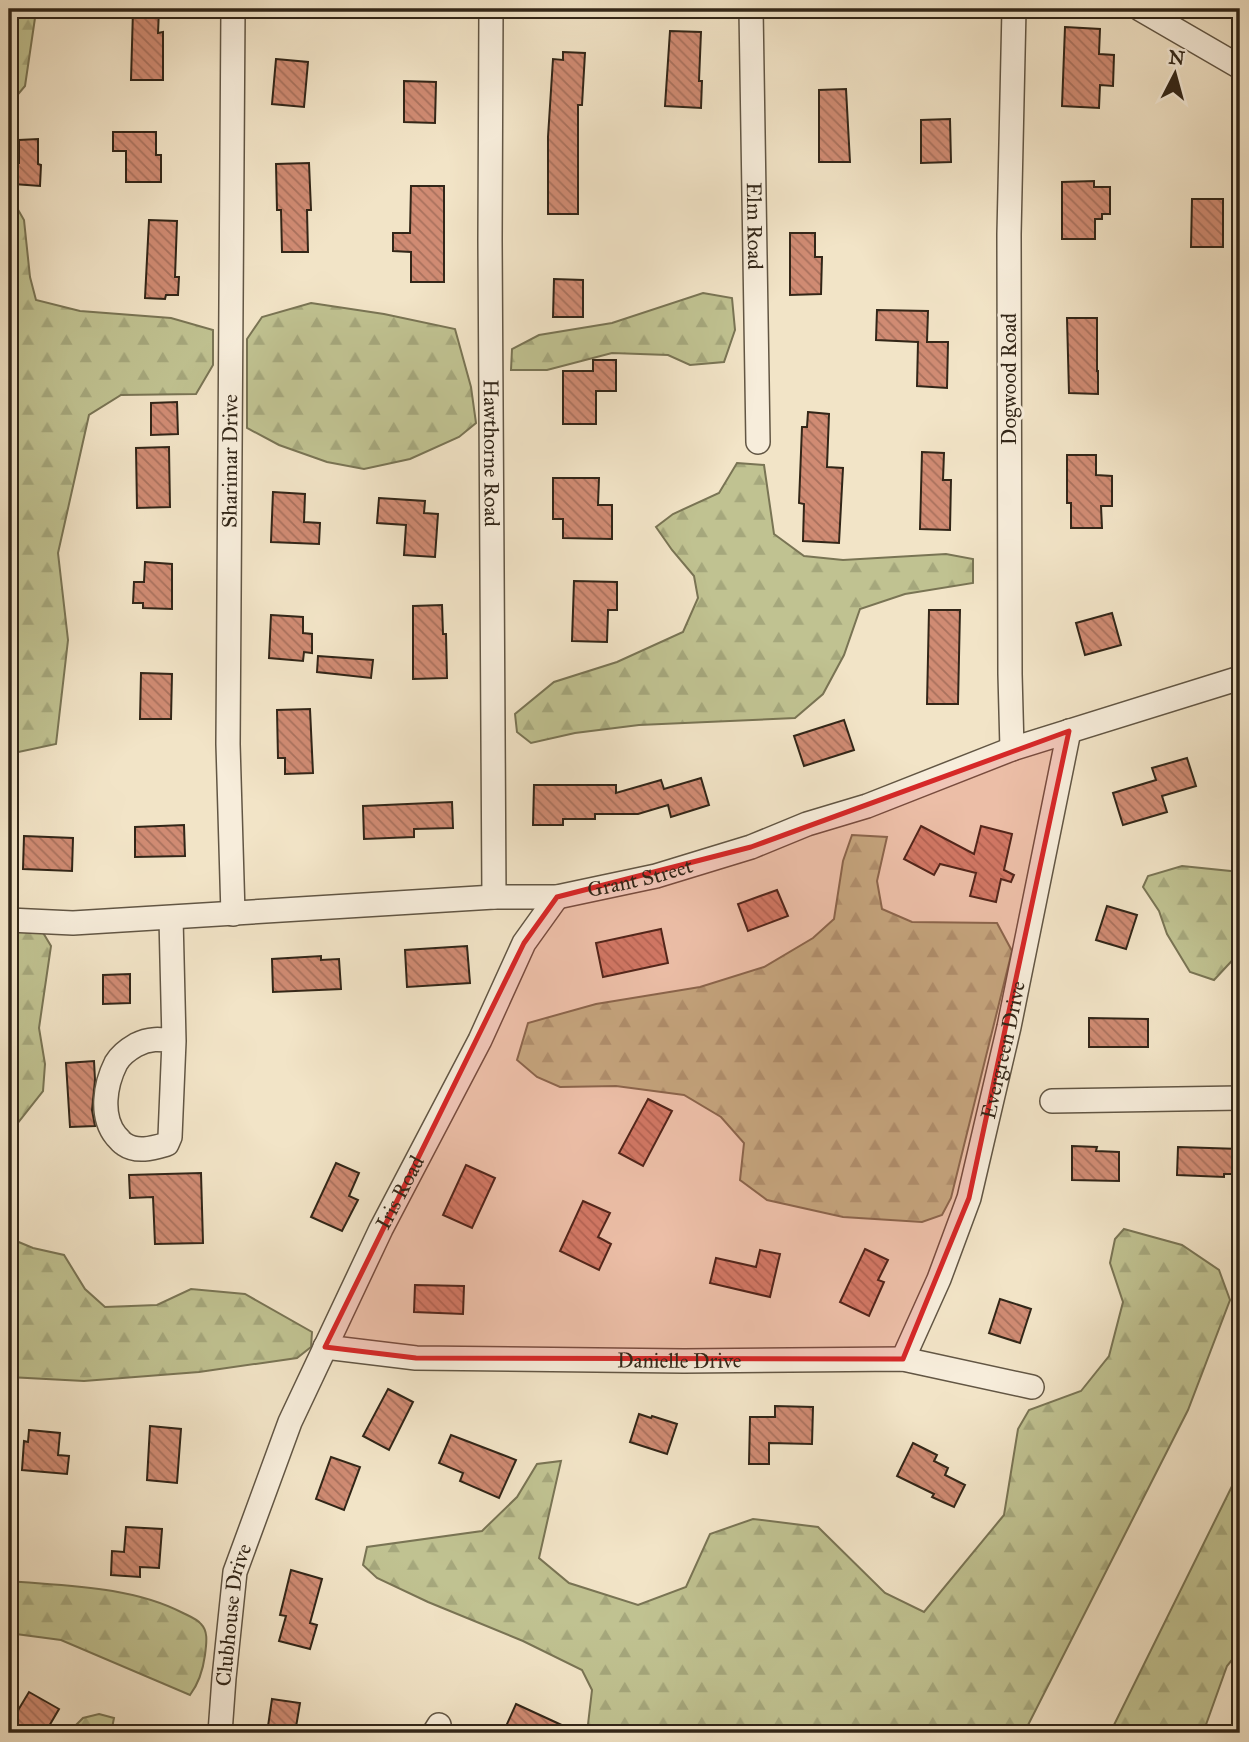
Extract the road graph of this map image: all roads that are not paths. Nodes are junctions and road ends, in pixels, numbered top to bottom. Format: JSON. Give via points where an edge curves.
{"nodes":[{"id":1,"x":233,"y":9,"type":"edge"},
{"id":2,"x":491,"y":9,"type":"edge"},
{"id":3,"x":751,"y":9,"type":"edge"},
{"id":4,"x":1014,"y":9,"type":"edge"},
{"id":5,"x":1140,"y":9,"type":"edge"},
{"id":6,"x":1240,"y":67,"type":"edge"},
{"id":7,"x":758,"y":442,"type":"dead end"},
{"id":8,"x":1240,"y":678,"type":"edge"},
{"id":9,"x":1069,"y":731,"type":"junction"},
{"id":10,"x":1012,"y":749,"type":"junction"},
{"id":11,"x":494,"y":897,"type":"junction"},
{"id":12,"x":557,"y":897,"type":"junction"},
{"id":13,"x":233,"y":914,"type":"junction"},
{"id":14,"x":171,"y":918,"type":"junction"},
{"id":15,"x":9,"y":920,"type":"edge"},
{"id":16,"x":174,"y":1041,"type":"junction"},
{"id":17,"x":1240,"y":1098,"type":"edge"},
{"id":18,"x":1052,"y":1101,"type":"dead end"},
{"id":19,"x":325,"y":1348,"type":"junction"},
{"id":20,"x":902,"y":1359,"type":"junction"},
{"id":21,"x":1032,"y":1387,"type":"dead end"},
{"id":22,"x":262,"y":1499,"type":"joint"},
{"id":23,"x":220,"y":1733,"type":"edge"}],
"edges":[{"from":1,"to":13,"type":"street","name":"Sharimar Drive","via":[[228,705]]},
{"from":2,"to":11,"type":"street","name":"Hawthorne Road"},
{"from":3,"to":7,"type":"street","name":"Elm Road"},
{"from":4,"to":10,"type":"street","name":"Dogwood Road","via":[[1009,219]]},
{"from":5,"to":6,"type":"street"},
{"from":8,"to":9,"type":"street","name":"Grant Street"},
{"from":9,"to":10,"type":"street","name":"Grant Street"},
{"from":9,"to":20,"type":"street","name":"Evergreen Drive","via":[[969,1199]]},
{"from":10,"to":12,"type":"street","name":"Grant Street","via":[[751,847],[656,876]]},
{"from":11,"to":12,"type":"street","name":"Grant Street"},
{"from":11,"to":13,"type":"street","name":"Grant Street"},
{"from":12,"to":19,"type":"street","name":"Iris Road","via":[[524,943]]},
{"from":13,"to":14,"type":"street","name":"Grant Street"},
{"from":14,"to":15,"type":"street","name":"Grant Street","via":[[73,923]]},
{"from":14,"to":16,"type":"street"},
{"from":16,"to":16,"type":"street","via":[[167,1144],[150,1149],[124,1144],[107,1120],[105,1102],[117,1062],[138,1043],[157,1038]]},
{"from":17,"to":18,"type":"street"},
{"from":19,"to":20,"type":"street","name":"Danielle Drive","via":[[416,1358]]},
{"from":19,"to":22,"type":"street","name":"Iris Road","via":[[290,1422]]},
{"from":20,"to":21,"type":"street","name":"Danielle Drive"},
{"from":22,"to":23,"type":"street","name":"Clubhouse Drive","via":[[235,1572]]}]}
